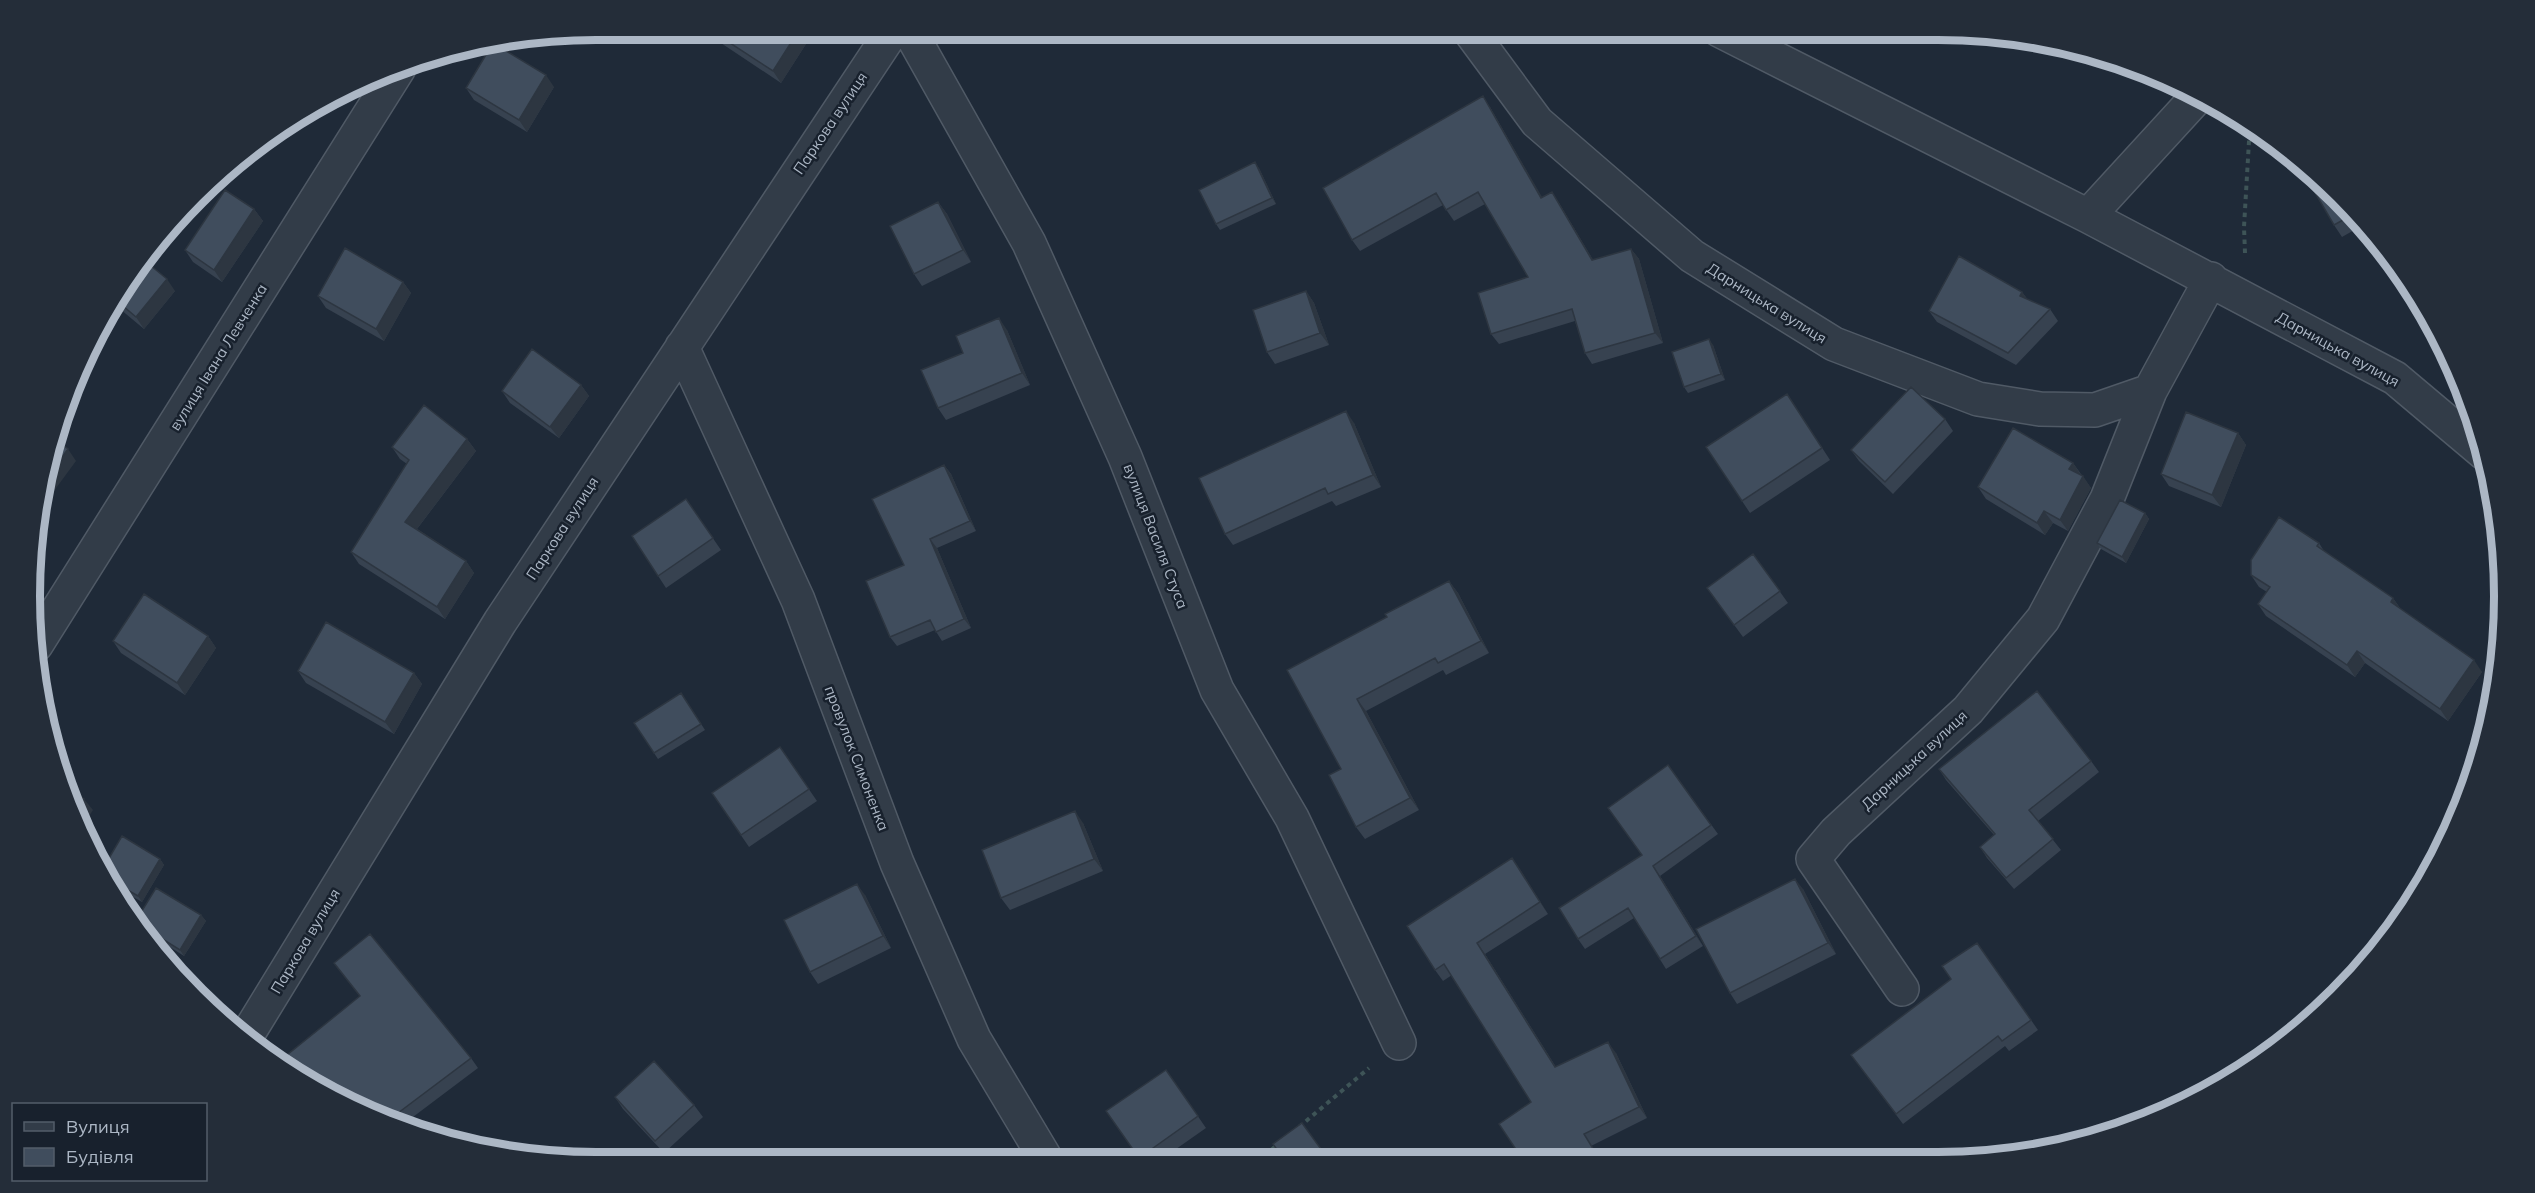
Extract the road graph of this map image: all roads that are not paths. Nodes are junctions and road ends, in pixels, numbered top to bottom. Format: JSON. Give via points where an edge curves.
{"nodes":[{"id":1,"x":886,"y":40,"type":"edge"},
{"id":2,"x":915,"y":40,"type":"edge"},
{"id":3,"x":1476,"y":40,"type":"edge"},
{"id":4,"x":1739,"y":40,"type":"edge"},
{"id":5,"x":391,"y":80,"type":"edge"},
{"id":6,"x":2192,"y":102,"type":"edge"},
{"id":7,"x":2088,"y":216,"type":"junction"},
{"id":8,"x":2211,"y":279,"type":"junction"},
{"id":9,"x":682,"y":347,"type":"junction"},
{"id":10,"x":2150,"y":392,"type":"junction"},
{"id":11,"x":2473,"y":444,"type":"edge"},
{"id":12,"x":42,"y":635,"type":"edge"},
{"id":13,"x":1902,"y":989,"type":"dead end"},
{"id":14,"x":250,"y":1031,"type":"edge"},
{"id":15,"x":1400,"y":1043,"type":"road end"},
{"id":16,"x":1042,"y":1152,"type":"edge"}],
"edges":[{"from":1,"to":9,"type":"street","name":"Паркова вулиця"},
{"from":2,"to":15,"type":"street","name":"вулиця Василя Стуса","via":[[1029,243],[1125,457],[1217,690],[1292,818]]},
{"from":3,"to":10,"type":"street","name":"Дарницька вулиця","via":[[1537,122],[1692,256],[1834,344],[1978,399],[2040,410],[2095,410]]},
{"from":4,"to":7,"type":"street","name":"Дарницька вулиця"},
{"from":5,"to":12,"type":"street","name":"вулиця Івана Левченка"},
{"from":6,"to":7,"type":"street"},
{"from":7,"to":8,"type":"street","name":"Дарницька вулиця"},
{"from":8,"to":10,"type":"street","name":"Дарницька вулиця"},
{"from":8,"to":11,"type":"street","name":"Дарницька вулиця","via":[[2395,378]]},
{"from":9,"to":14,"type":"street","name":"Паркова вулиця","via":[[500,622]]},
{"from":9,"to":16,"type":"street","name":"провулок Симоненка","via":[[798,600],[897,863],[974,1039]]},
{"from":10,"to":13,"type":"street","name":"Дарницька вулиця","via":[[2107,500],[2043,619],[1968,710],[1836,832],[1813,859]]}]}
